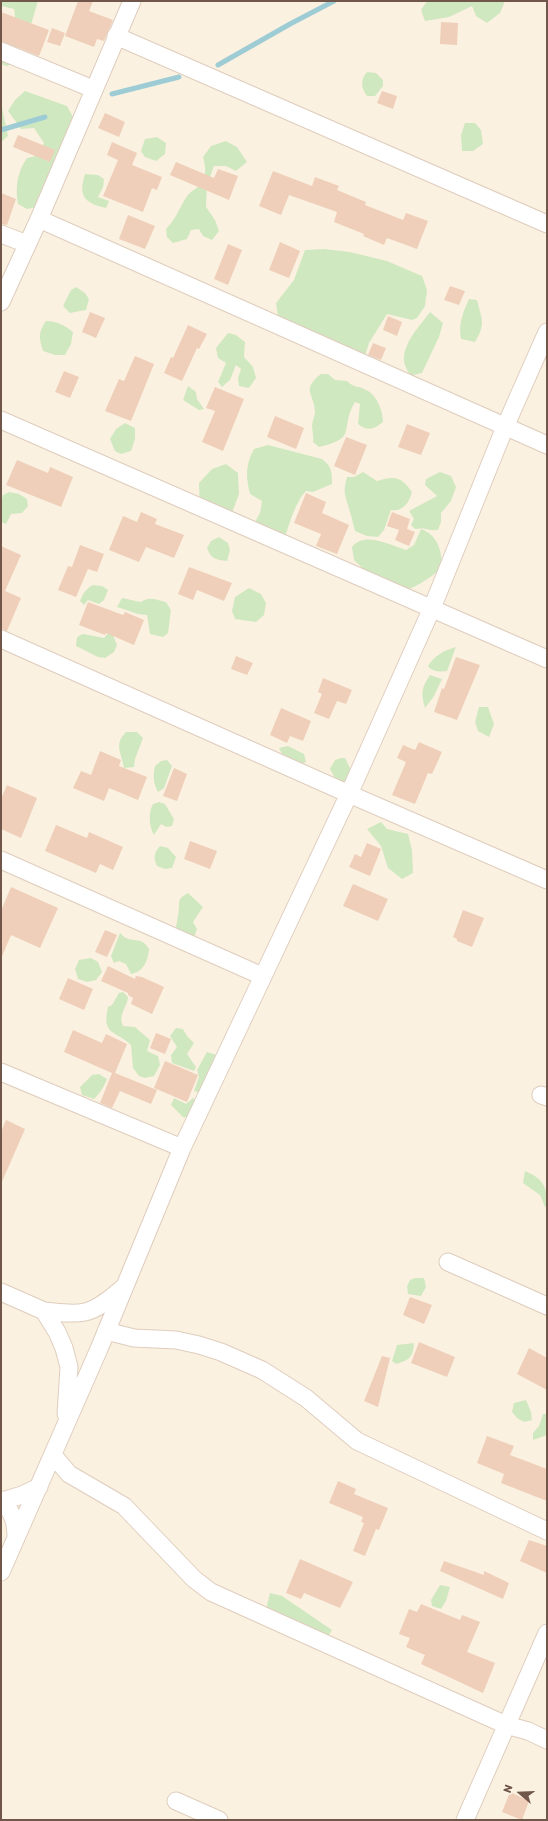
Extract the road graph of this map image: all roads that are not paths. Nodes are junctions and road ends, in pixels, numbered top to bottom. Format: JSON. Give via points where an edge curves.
{"nodes":[{"id":1,"x":132,"y":1,"type":"edge"},
{"id":2,"x":116,"y":36,"type":"junction"},
{"id":3,"x":1,"y":51,"type":"edge"},
{"id":4,"x":93,"y":89,"type":"junction"},
{"id":5,"x":39,"y":218,"type":"junction"},
{"id":6,"x":547,"y":224,"type":"edge"},
{"id":7,"x":1,"y":234,"type":"edge"},
{"id":8,"x":27,"y":244,"type":"junction"},
{"id":9,"x":1,"y":302,"type":"edge"},
{"id":10,"x":547,"y":332,"type":"edge"},
{"id":11,"x":1,"y":420,"type":"edge"},
{"id":12,"x":505,"y":427,"type":"junction"},
{"id":13,"x":547,"y":445,"type":"edge"},
{"id":14,"x":432,"y":608,"type":"junction"},
{"id":15,"x":1,"y":639,"type":"edge"},
{"id":16,"x":547,"y":659,"type":"edge"},
{"id":17,"x":349,"y":794,"type":"junction"},
{"id":18,"x":1,"y":860,"type":"edge"},
{"id":19,"x":547,"y":880,"type":"edge"},
{"id":20,"x":262,"y":976,"type":"junction"},
{"id":21,"x":1,"y":1072,"type":"edge"},
{"id":22,"x":182,"y":1148,"type":"junction"},
{"id":23,"x":448,"y":1262,"type":"dead end"},
{"id":24,"x":125,"y":1287,"type":"junction"},
{"id":25,"x":1,"y":1292,"type":"edge"},
{"id":26,"x":547,"y":1306,"type":"edge"},
{"id":27,"x":44,"y":1311,"type":"junction"},
{"id":28,"x":106,"y":1331,"type":"junction"},
{"id":29,"x":65,"y":1426,"type":"junction"},
{"id":30,"x":53,"y":1455,"type":"junction"},
{"id":31,"x":39,"y":1487,"type":"junction"},
{"id":32,"x":1,"y":1500,"type":"edge"},
{"id":33,"x":547,"y":1531,"type":"edge"},
{"id":34,"x":16,"y":1538,"type":"junction"},
{"id":35,"x":1,"y":1572,"type":"edge"},
{"id":36,"x":547,"y":1633,"type":"edge"},
{"id":37,"x":506,"y":1725,"type":"junction"},
{"id":38,"x":547,"y":1740,"type":"edge"},
{"id":39,"x":176,"y":1801,"type":"dead end"},
{"id":40,"x":219,"y":1820,"type":"edge"},
{"id":41,"x":464,"y":1820,"type":"edge"}],
"edges":[{"from":1,"to":2,"type":"street"},
{"from":2,"to":4,"type":"street"},
{"from":2,"to":6,"type":"street"},
{"from":3,"to":4,"type":"street"},
{"from":4,"to":5,"type":"street"},
{"from":5,"to":8,"type":"street"},
{"from":5,"to":12,"type":"street"},
{"from":7,"to":8,"type":"street"},
{"from":8,"to":9,"type":"street"},
{"from":10,"to":12,"type":"street"},
{"from":11,"to":14,"type":"street"},
{"from":12,"to":13,"type":"street"},
{"from":12,"to":14,"type":"street"},
{"from":14,"to":16,"type":"street"},
{"from":14,"to":17,"type":"street"},
{"from":15,"to":17,"type":"street"},
{"from":17,"to":19,"type":"street"},
{"from":17,"to":20,"type":"street"},
{"from":18,"to":20,"type":"street"},
{"from":20,"to":22,"type":"street"},
{"from":21,"to":22,"type":"street"},
{"from":22,"to":24,"type":"street"},
{"from":23,"to":26,"type":"street"},
{"from":24,"to":27,"type":"street","via":[[86,1312]]},
{"from":24,"to":28,"type":"street"},
{"from":25,"to":27,"type":"street"},
{"from":27,"to":29,"type":"street","via":[[57,1332],[68,1358]]},
{"from":28,"to":29,"type":"street"},
{"from":28,"to":33,"type":"street","via":[[134,1338],[176,1340],[220,1352],[262,1370],[306,1398],[357,1441]]},
{"from":29,"to":30,"type":"street"},
{"from":30,"to":31,"type":"street"},
{"from":30,"to":37,"type":"street","via":[[69,1474],[124,1506],[194,1579],[211,1592]]},
{"from":31,"to":32,"type":"street","via":[[22,1495]]},
{"from":31,"to":34,"type":"street"},
{"from":32,"to":34,"type":"street","via":[[15,1520]]},
{"from":34,"to":35,"type":"street"},
{"from":36,"to":37,"type":"street"},
{"from":37,"to":38,"type":"street"},
{"from":37,"to":41,"type":"street"},
{"from":39,"to":40,"type":"street"}]}
